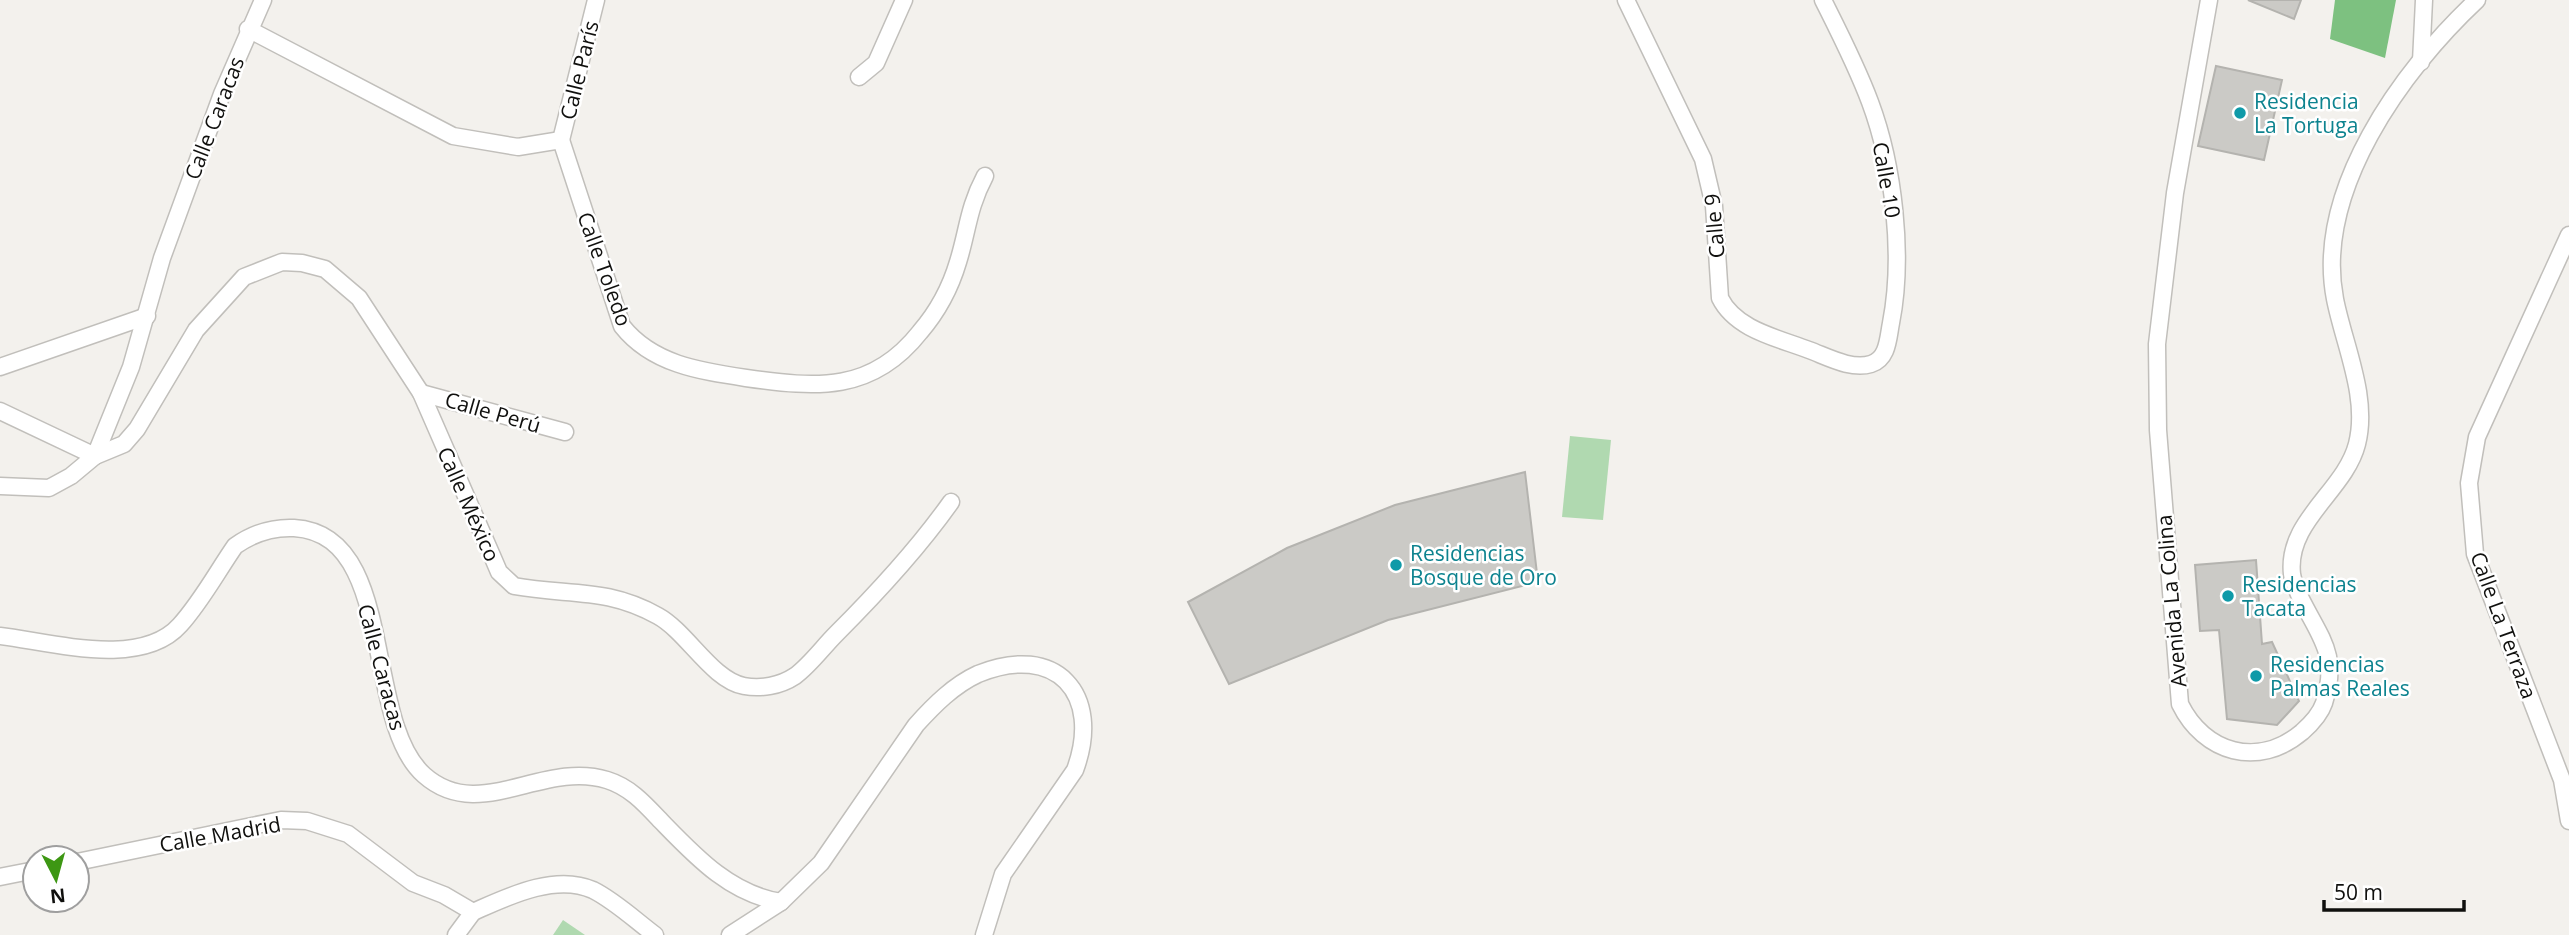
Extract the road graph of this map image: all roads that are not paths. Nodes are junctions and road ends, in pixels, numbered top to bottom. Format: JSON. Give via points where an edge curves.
{"nodes":[{"id":1,"x":262,"y":0,"type":"edge"},
{"id":2,"x":596,"y":0,"type":"edge"},
{"id":3,"x":904,"y":0,"type":"edge"},
{"id":4,"x":1626,"y":0,"type":"edge"},
{"id":5,"x":1823,"y":0,"type":"edge"},
{"id":6,"x":2209,"y":0,"type":"edge"},
{"id":7,"x":2424,"y":0,"type":"edge"},
{"id":8,"x":2477,"y":0,"type":"edge"},
{"id":9,"x":248,"y":29,"type":"junction"},
{"id":10,"x":2421,"y":62,"type":"junction"},
{"id":11,"x":859,"y":77,"type":"dead end"},
{"id":12,"x":561,"y":140,"type":"junction"},
{"id":13,"x":985,"y":176,"type":"dead end"},
{"id":14,"x":2569,"y":235,"type":"edge"},
{"id":15,"x":147,"y":316,"type":"junction"},
{"id":16,"x":1872,"y":364,"type":"joint"},
{"id":17,"x":0,"y":367,"type":"edge"},
{"id":18,"x":421,"y":393,"type":"junction"},
{"id":19,"x":0,"y":411,"type":"edge"},
{"id":20,"x":565,"y":432,"type":"dead end"},
{"id":21,"x":94,"y":456,"type":"junction"},
{"id":22,"x":0,"y":486,"type":"edge"},
{"id":23,"x":951,"y":502,"type":"dead end"},
{"id":24,"x":0,"y":636,"type":"edge"},
{"id":25,"x":2569,"y":821,"type":"edge"},
{"id":26,"x":91,"y":859,"type":"edge"},
{"id":27,"x":21,"y":873,"type":"edge"},
{"id":28,"x":0,"y":877,"type":"edge"},
{"id":29,"x":782,"y":902,"type":"junction"},
{"id":30,"x":473,"y":912,"type":"junction"},
{"id":31,"x":456,"y":935,"type":"edge"},
{"id":32,"x":655,"y":935,"type":"edge"},
{"id":33,"x":730,"y":935,"type":"edge"},
{"id":34,"x":984,"y":935,"type":"edge"}],
"edges":[{"from":1,"to":9,"type":"street","name":"Calle Caracas"},
{"from":2,"to":12,"type":"street","name":"Calle París"},
{"from":3,"to":11,"type":"street","via":[[876,62]]},
{"from":4,"to":16,"type":"street","name":"Calle 9","via":[[1703,159],[1714,206],[1720,298],[1726,310],[1745,325],[1848,364]]},
{"from":5,"to":16,"type":"street","name":"Calle 10","via":[[1871,104],[1894,213],[1893,312],[1885,353]]},
{"from":6,"to":10,"type":"street","name":"Avenida La Colina","via":[[2175,193],[2157,344],[2157,388],[2180,704],[2199,733],[2236,752],[2276,748],[2314,722],[2324,705],[2330,655],[2292,574],[2299,535],[2352,461],[2361,423],[2330,274],[2339,213],[2372,131]]},
{"from":7,"to":10,"type":"street"},
{"from":8,"to":10,"type":"street","name":"Avenida La Colina"},
{"from":9,"to":12,"type":"street","via":[[453,136],[518,147]]},
{"from":9,"to":15,"type":"street","name":"Calle Caracas","via":[[162,258]]},
{"from":12,"to":13,"type":"street","name":"Calle Toledo","via":[[622,326],[637,345],[655,357],[775,382],[837,382],[877,373],[895,361],[937,312],[958,261],[971,203]]},
{"from":14,"to":25,"type":"street","name":"Calle La Terraza","via":[[2477,437],[2469,483],[2475,554],[2561,780]]},
{"from":15,"to":17,"type":"street"},
{"from":15,"to":21,"type":"street","name":"Calle Caracas"},
{"from":18,"to":20,"type":"street","name":"Calle Perú"},
{"from":18,"to":21,"type":"street","name":"Calle México","via":[[373,318],[343,283],[325,269],[282,262],[235,285],[196,330],[137,429],[124,444]]},
{"from":18,"to":23,"type":"street","name":"Calle México","via":[[499,572],[514,586],[592,592],[639,606],[662,618],[723,676],[742,686],[770,687],[794,676],[922,543]]},
{"from":19,"to":21,"type":"street"},
{"from":21,"to":22,"type":"street","name":"Calle Caracas","via":[[48,488]]},
{"from":24,"to":29,"type":"street","name":"Calle Caracas","via":[[112,650],[157,643],[180,625],[235,546],[246,538],[285,528],[313,531],[337,544],[354,568],[395,723],[412,763],[437,786],[471,795],[547,777],[589,777],[617,783],[708,868],[748,892]]},
{"from":26,"to":30,"type":"street","name":"Calle Madrid","via":[[281,820],[307,821],[348,834],[413,883]]},
{"from":27,"to":28,"type":"street"},
{"from":29,"to":33,"type":"street"},
{"from":29,"to":34,"type":"street","via":[[821,863],[933,707],[978,674],[1031,665],[1062,675],[1073,687],[1081,702],[1086,732],[1075,770],[1003,874]]},
{"from":30,"to":31,"type":"street"},
{"from":30,"to":32,"type":"street","via":[[540,887],[566,885],[591,889]]}]}
